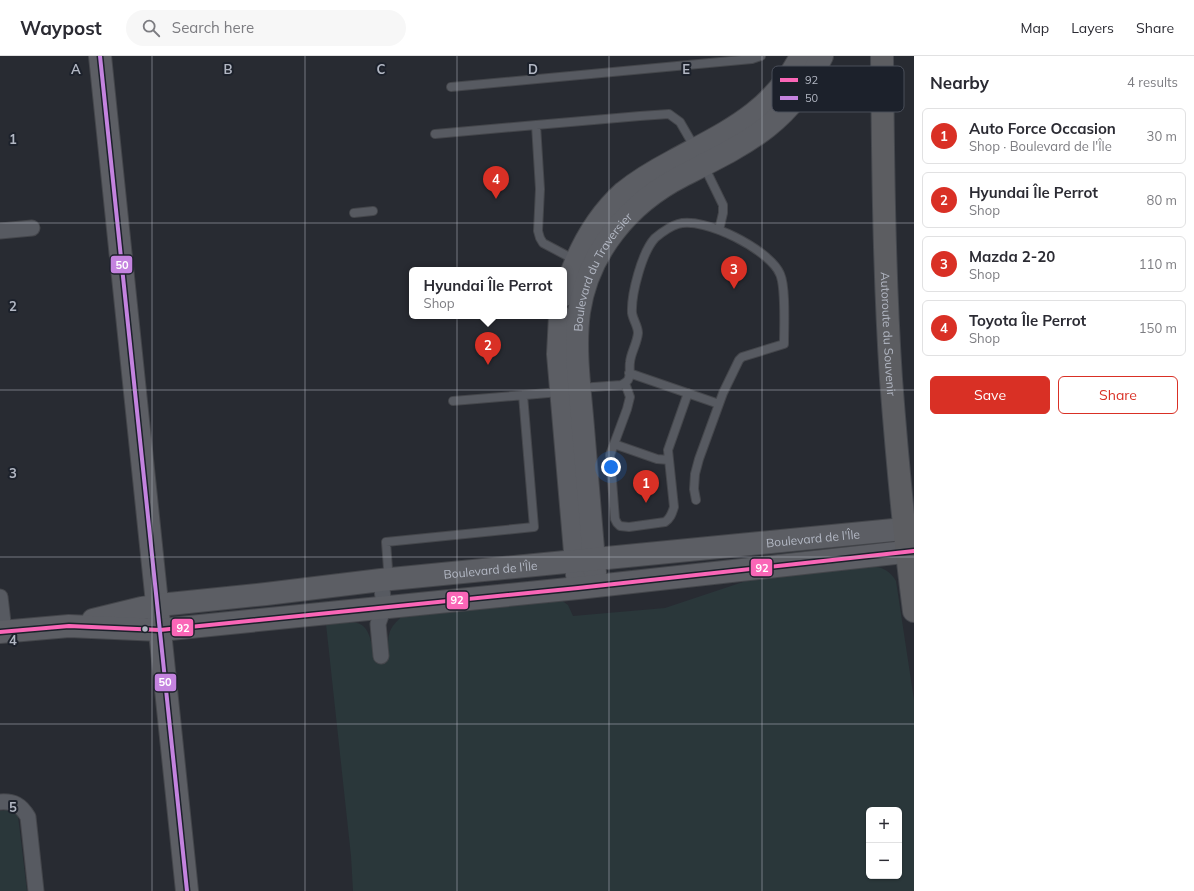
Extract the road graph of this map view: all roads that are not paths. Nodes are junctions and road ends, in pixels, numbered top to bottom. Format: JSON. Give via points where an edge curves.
{"nodes":[{"id":1,"x":100,"y":56,"type":"edge"},
{"id":2,"x":762,"y":56,"type":"edge"},
{"id":3,"x":801,"y":56,"type":"edge"},
{"id":4,"x":822,"y":56,"type":"edge"},
{"id":5,"x":882,"y":56,"type":"edge"},
{"id":6,"x":796,"y":66,"type":"edge"},
{"id":7,"x":816,"y":66,"type":"edge"},
{"id":8,"x":882,"y":66,"type":"edge"},
{"id":9,"x":451,"y":87,"type":"dead end"},
{"id":10,"x":772,"y":97,"type":"edge"},
{"id":11,"x":784,"y":112,"type":"edge"},
{"id":12,"x":883,"y":112,"type":"edge"},
{"id":13,"x":536,"y":125,"type":"junction"},
{"id":14,"x":435,"y":134,"type":"dead end"},
{"id":15,"x":700,"y":157,"type":"junction"},
{"id":16,"x":373,"y":211,"type":"dead end"},
{"id":17,"x":354,"y":213,"type":"dead end"},
{"id":18,"x":32,"y":228,"type":"dead end"},
{"id":19,"x":718,"y":230,"type":"junction"},
{"id":20,"x":0,"y":231,"type":"edge"},
{"id":21,"x":576,"y":260,"type":"junction"},
{"id":22,"x":567,"y":284,"type":"edge"},
{"id":23,"x":560,"y":319,"type":"edge"},
{"id":24,"x":629,"y":373,"type":"junction"},
{"id":25,"x":625,"y":383,"type":"junction"},
{"id":26,"x":570,"y":390,"type":"junction"},
{"id":27,"x":688,"y":393,"type":"junction"},
{"id":28,"x":523,"y":395,"type":"junction"},
{"id":29,"x":453,"y":401,"type":"dead end"},
{"id":30,"x":719,"y":404,"type":"junction"},
{"id":31,"x":614,"y":444,"type":"junction"},
{"id":32,"x":669,"y":460,"type":"junction"},
{"id":33,"x":696,"y":500,"type":"dead end"},
{"id":34,"x":909,"y":528,"type":"edge"},
{"id":35,"x":911,"y":551,"type":"edge"},
{"id":36,"x":584,"y":560,"type":"junction"},
{"id":37,"x":381,"y":580,"type":"junction"},
{"id":38,"x":587,"y":587,"type":"junction"},
{"id":39,"x":0,"y":597,"type":"edge"},
{"id":40,"x":158,"y":605,"type":"junction"},
{"id":41,"x":384,"y":607,"type":"junction"},
{"id":42,"x":914,"y":611,"type":"edge"},
{"id":43,"x":69,"y":626,"type":"junction"},
{"id":44,"x":160,"y":630,"type":"junction"},
{"id":45,"x":2,"y":632,"type":"edge"},
{"id":46,"x":381,"y":656,"type":"dead end"},
{"id":47,"x":0,"y":802,"type":"edge"},
{"id":48,"x":36,"y":891,"type":"edge"},
{"id":49,"x":187,"y":891,"type":"edge"}],
"edges":[{"from":1,"to":40,"type":"street"},
{"from":2,"to":9,"type":"lane"},
{"from":3,"to":6,"type":"street","name":"Boulevard du Traversier"},
{"from":4,"to":7,"type":"street","name":"Boulevard du Traversier"},
{"from":5,"to":8,"type":"highway","name":"Autoroute du Souvenir"},
{"from":10,"to":15,"type":"street","name":"Boulevard du Traversier"},
{"from":11,"to":15,"type":"street","name":"Boulevard du Traversier","via":[[753,138]]},
{"from":12,"to":34,"type":"highway","name":"Autoroute du Souvenir","via":[[888,325],[896,445]]},
{"from":13,"to":14,"type":"lane"},
{"from":13,"to":15,"type":"lane","via":[[669,114],[680,122]]},
{"from":13,"to":21,"type":"lane","via":[[540,238],[543,243]]},
{"from":15,"to":19,"type":"lane","via":[[723,205]]},
{"from":15,"to":21,"type":"street","name":"Boulevard du Traversier","via":[[646,176],[624,192],[590,233]]},
{"from":15,"to":26,"type":"street","name":"Boulevard du Traversier","via":[[636,208],[613,232],[602,249],[582,294],[578,346]]},
{"from":16,"to":17,"type":"lane"},
{"from":18,"to":20,"type":"street"},
{"from":19,"to":24,"type":"lane","via":[[697,223],[678,224],[661,234],[650,246],[636,286],[632,313],[638,331],[629,363]]},
{"from":19,"to":30,"type":"lane","via":[[762,252],[777,267],[783,285],[784,344],[742,357]]},
{"from":21,"to":22,"type":"street","name":"Boulevard du Traversier"},
{"from":23,"to":26,"type":"street","name":"Boulevard du Traversier","via":[[558,354]]},
{"from":24,"to":25,"type":"lane"},
{"from":24,"to":27,"type":"lane"},
{"from":25,"to":26,"type":"lane"},
{"from":25,"to":31,"type":"lane","via":[[630,397]]},
{"from":26,"to":28,"type":"lane"},
{"from":26,"to":36,"type":"street","name":"Boulevard du Traversier"},
{"from":27,"to":30,"type":"lane"},
{"from":27,"to":32,"type":"lane","via":[[668,450]]},
{"from":28,"to":29,"type":"lane"},
{"from":28,"to":37,"type":"lane","via":[[534,527],[386,542],[388,569]]},
{"from":30,"to":33,"type":"lane","via":[[695,474]]},
{"from":31,"to":32,"type":"lane","via":[[657,460]]},
{"from":31,"to":32,"type":"lane","via":[[610,455],[615,519],[620,526],[665,522],[672,515],[674,506]]},
{"from":34,"to":35,"type":"highway","name":"Autoroute du Souvenir"},
{"from":34,"to":36,"type":"street","name":"Boulevard de l'Île"},
{"from":35,"to":38,"type":"street","name":"Boulevard de l'Île"},
{"from":35,"to":42,"type":"highway","name":"Autoroute du Souvenir"},
{"from":36,"to":37,"type":"street","name":"Boulevard de l'Île"},
{"from":36,"to":38,"type":"street","name":"Boulevard du Traversier"},
{"from":37,"to":40,"type":"street","name":"Boulevard de l'Île"},
{"from":37,"to":41,"type":"street"},
{"from":38,"to":41,"type":"street","name":"Boulevard de l'Île"},
{"from":39,"to":45,"type":"street"},
{"from":40,"to":43,"type":"street","name":"Boulevard de l'Île"},
{"from":40,"to":44,"type":"street"},
{"from":41,"to":44,"type":"street","name":"Boulevard de l'Île"},
{"from":41,"to":46,"type":"street","via":[[378,624]]},
{"from":43,"to":44,"type":"street","name":"Boulevard de l'Île"},
{"from":43,"to":45,"type":"street","name":"Boulevard de l'Île"},
{"from":44,"to":49,"type":"street"},
{"from":47,"to":48,"type":"street","via":[[18,805],[28,817]]}]}
